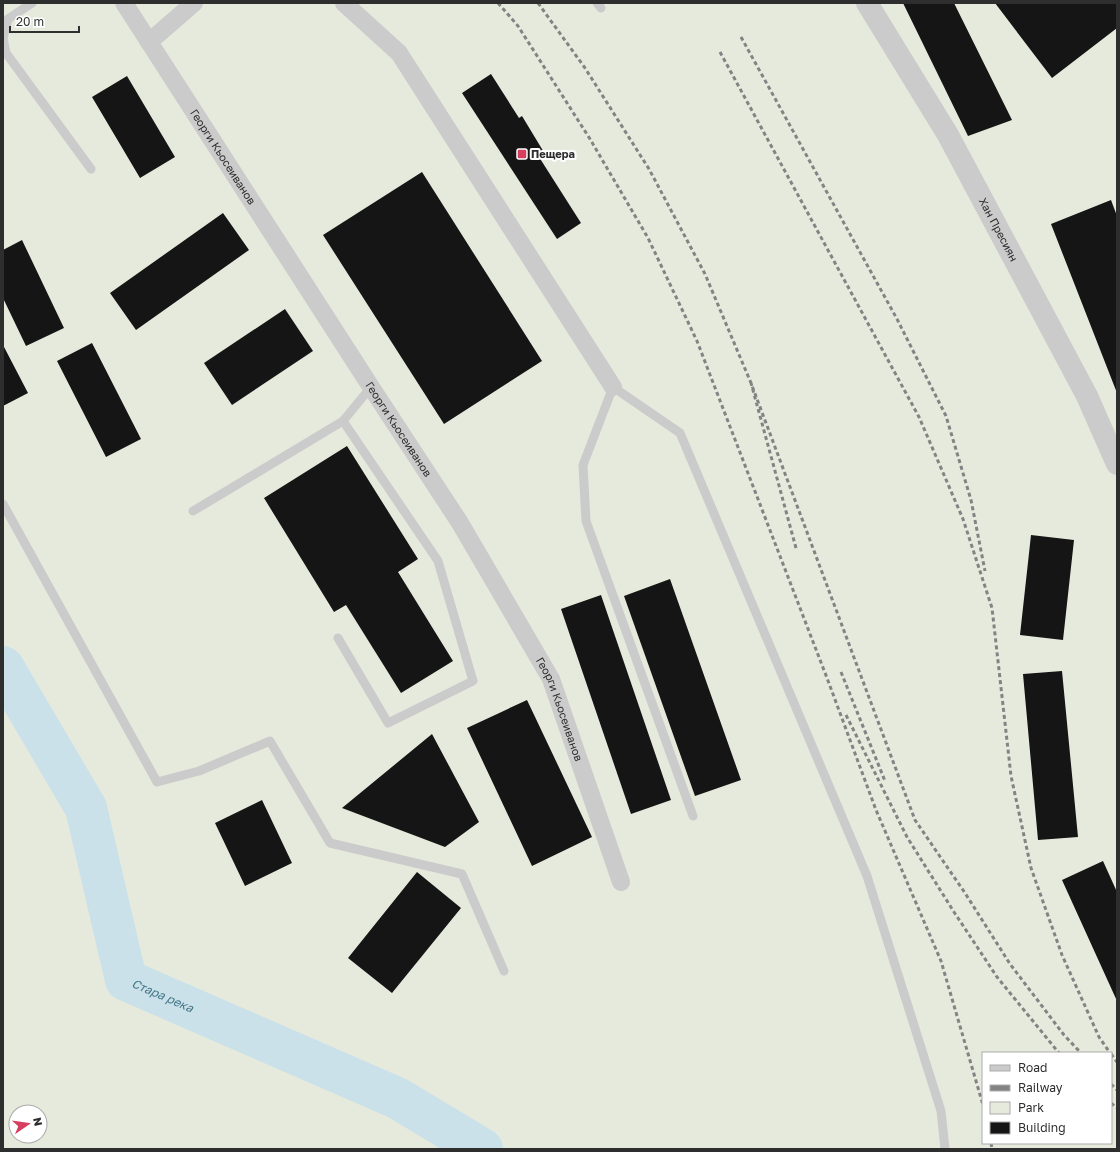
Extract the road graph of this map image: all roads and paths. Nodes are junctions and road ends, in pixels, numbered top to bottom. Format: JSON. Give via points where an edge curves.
{"nodes":[{"id":1,"x":32,"y":3,"type":"edge"},
{"id":2,"x":124,"y":3,"type":"edge"},
{"id":3,"x":194,"y":3,"type":"edge"},
{"id":4,"x":344,"y":3,"type":"edge"},
{"id":5,"x":867,"y":3,"type":"edge"},
{"id":6,"x":3,"y":38,"type":"edge"},
{"id":7,"x":149,"y":42,"type":"junction"},
{"id":8,"x":90,"y":169,"type":"dead end"},
{"id":9,"x":371,"y":387,"type":"junction"},
{"id":10,"x":613,"y":387,"type":"junction"},
{"id":11,"x":343,"y":421,"type":"junction"},
{"id":12,"x":1117,"y":464,"type":"edge"},
{"id":13,"x":3,"y":504,"type":"edge"},
{"id":14,"x":193,"y":511,"type":"dead end"},
{"id":15,"x":338,"y":638,"type":"dead end"},
{"id":16,"x":693,"y":816,"type":"dead end"},
{"id":17,"x":621,"y":882,"type":"dead end"},
{"id":18,"x":504,"y":971,"type":"dead end"},
{"id":19,"x":945,"y":1149,"type":"edge"}],
"edges":[{"from":1,"to":6,"type":"lane","via":[[8,19]]},
{"from":2,"to":7,"type":"street","name":"Георги Кьосеиванов"},
{"from":3,"to":7,"type":"street"},
{"from":4,"to":10,"type":"street","via":[[399,53]]},
{"from":5,"to":12,"type":"street","name":"Хан Пресиян","via":[[948,135],[1087,396]]},
{"from":6,"to":8,"type":"lane","via":[[6,53]]},
{"from":7,"to":9,"type":"street","name":"Георги Кьосеиванов"},
{"from":9,"to":11,"type":"lane"},
{"from":9,"to":17,"type":"street","name":"Георги Кьосеиванов","via":[[460,523],[551,680]]},
{"from":10,"to":16,"type":"lane","via":[[583,465],[586,521]]},
{"from":10,"to":19,"type":"lane","via":[[680,433],[867,876],[941,1110]]},
{"from":11,"to":14,"type":"lane"},
{"from":11,"to":15,"type":"lane","via":[[438,561],[473,681],[388,723]]},
{"from":13,"to":18,"type":"lane","via":[[157,782],[199,771],[270,741],[330,843],[462,874]]}]}
